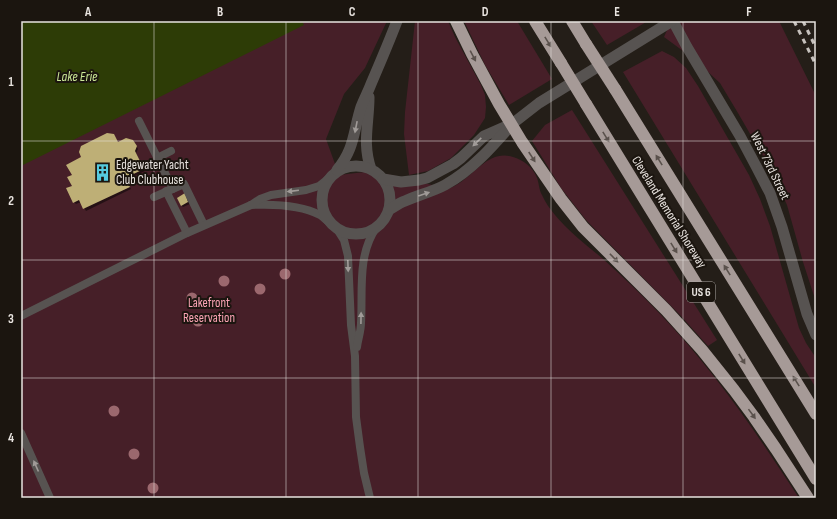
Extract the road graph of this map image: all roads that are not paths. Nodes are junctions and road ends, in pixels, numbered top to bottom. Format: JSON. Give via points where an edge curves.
{"nodes":[{"id":1,"x":397,"y":21,"type":"edge"},
{"id":2,"x":456,"y":21,"type":"edge"},
{"id":3,"x":535,"y":21,"type":"edge"},
{"id":4,"x":572,"y":21,"type":"edge"},
{"id":5,"x":673,"y":21,"type":"edge"},
{"id":6,"x":369,"y":90,"type":"junction"},
{"id":7,"x":139,"y":121,"type":"dead end"},
{"id":8,"x":512,"y":124,"type":"junction"},
{"id":9,"x":171,"y":151,"type":"dead end"},
{"id":10,"x":157,"y":158,"type":"junction"},
{"id":11,"x":371,"y":169,"type":"junction"},
{"id":12,"x":332,"y":175,"type":"junction"},
{"id":13,"x":383,"y":179,"type":"junction"},
{"id":14,"x":169,"y":190,"type":"junction"},
{"id":15,"x":154,"y":197,"type":"dead end"},
{"id":16,"x":250,"y":205,"type":"junction"},
{"id":17,"x":389,"y":210,"type":"junction"},
{"id":18,"x":204,"y":225,"type":"junction"},
{"id":19,"x":333,"y":226,"type":"junction"},
{"id":20,"x":376,"y":228,"type":"junction"},
{"id":21,"x":187,"y":232,"type":"junction"},
{"id":22,"x":21,"y":316,"type":"edge"},
{"id":23,"x":816,"y":335,"type":"edge"},
{"id":24,"x":355,"y":356,"type":"junction"},
{"id":25,"x":816,"y":414,"type":"edge"},
{"id":26,"x":21,"y":433,"type":"edge"},
{"id":27,"x":816,"y":479,"type":"edge"},
{"id":28,"x":50,"y":498,"type":"edge"},
{"id":29,"x":370,"y":498,"type":"edge"},
{"id":30,"x":808,"y":498,"type":"edge"}],
"edges":[{"from":1,"to":6,"type":"street"},
{"from":2,"to":8,"type":"highway","one_way":true},
{"from":3,"to":27,"type":"highway","name":"Cleveland Memorial Shoreway","number":"US 6","one_way":true,"bridge":true},
{"from":25,"to":4,"type":"highway","name":"Cleveland Memorial Shoreway","number":"US 6","one_way":true,"bridge":true},
{"from":5,"to":8,"type":"street","name":"West 73rd Street","via":[[539,103]]},
{"from":5,"to":23,"type":"street","name":"West 73rd Street","via":[[740,136],[770,194],[807,314]]},
{"from":6,"to":11,"type":"street","via":[[366,151]]},
{"from":6,"to":12,"type":"street","one_way":true,"via":[[360,111],[351,149]]},
{"from":7,"to":10,"type":"lane"},
{"from":8,"to":13,"type":"street","name":"West 73rd Street","one_way":true,"via":[[484,136],[453,164],[427,178],[401,182]]},
{"from":17,"to":8,"type":"street","name":"West 73rd Street","one_way":true,"via":[[403,201],[457,178],[492,147]]},
{"from":8,"to":30,"type":"highway","one_way":true,"via":[[571,213],[702,350],[754,417]]},
{"from":9,"to":10,"type":"lane"},
{"from":10,"to":14,"type":"lane"},
{"from":11,"to":12,"type":"street","via":[[353,166]]},
{"from":11,"to":13,"type":"street"},
{"from":12,"to":16,"type":"lane","one_way":true,"via":[[319,186],[271,194]]},
{"from":12,"to":19,"type":"street","via":[[324,187],[322,206],[324,215]]},
{"from":13,"to":17,"type":"street","via":[[391,200]]},
{"from":14,"to":15,"type":"lane"},
{"from":14,"to":18,"type":"lane","via":[[184,184]]},
{"from":14,"to":21,"type":"lane"},
{"from":16,"to":18,"type":"lane"},
{"from":16,"to":19,"type":"lane","via":[[271,204],[305,210],[320,215]]},
{"from":17,"to":20,"type":"street"},
{"from":18,"to":21,"type":"lane"},
{"from":19,"to":20,"type":"street","via":[[346,234],[356,235]]},
{"from":19,"to":24,"type":"lane","one_way":true,"via":[[344,240],[348,256]]},
{"from":24,"to":20,"type":"lane","one_way":true,"via":[[361,324],[364,256]]},
{"from":21,"to":22,"type":"lane"},
{"from":24,"to":29,"type":"lane","via":[[356,417]]},
{"from":28,"to":26,"type":"lane","one_way":true}]}
